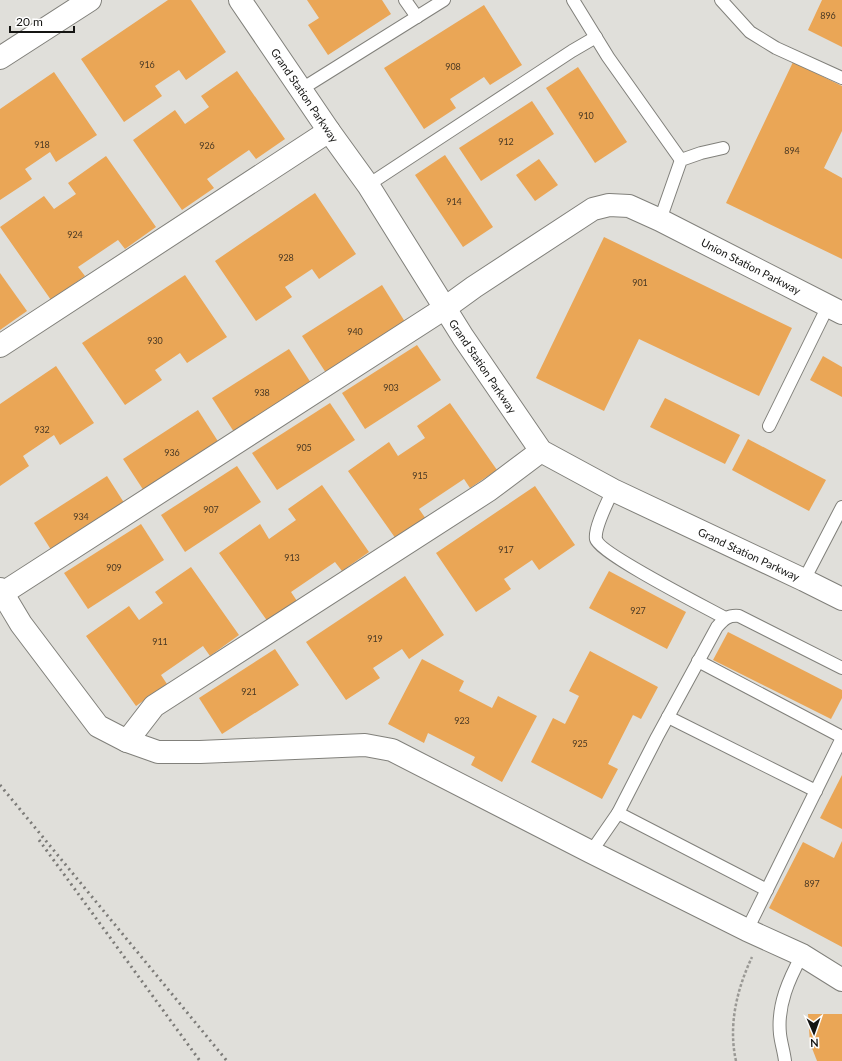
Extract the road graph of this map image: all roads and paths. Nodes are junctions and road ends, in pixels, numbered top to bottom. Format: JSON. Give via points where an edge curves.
{"nodes":[{"id":1,"x":90,"y":0,"type":"edge"},
{"id":2,"x":240,"y":0,"type":"edge"},
{"id":3,"x":405,"y":0,"type":"edge"},
{"id":4,"x":444,"y":0,"type":"edge"},
{"id":5,"x":573,"y":0,"type":"edge"},
{"id":6,"x":721,"y":0,"type":"edge"},
{"id":7,"x":416,"y":17,"type":"junction"},
{"id":8,"x":596,"y":37,"type":"junction"},
{"id":9,"x":0,"y":58,"type":"edge"},
{"id":10,"x":842,"y":78,"type":"edge"},
{"id":11,"x":300,"y":90,"type":"junction"},
{"id":12,"x":329,"y":131,"type":"junction"},
{"id":13,"x":722,"y":148,"type":"dead end"},
{"id":14,"x":681,"y":160,"type":"junction"},
{"id":15,"x":368,"y":185,"type":"junction"},
{"id":16,"x":660,"y":220,"type":"junction"},
{"id":17,"x":445,"y":308,"type":"junction"},
{"id":18,"x":835,"y":309,"type":"edge"},
{"id":19,"x":0,"y":346,"type":"edge"},
{"id":20,"x":769,"y":426,"type":"dead end"},
{"id":21,"x":541,"y":451,"type":"junction"},
{"id":22,"x":613,"y":490,"type":"junction"},
{"id":23,"x":842,"y":507,"type":"edge"},
{"id":24,"x":804,"y":580,"type":"junction"},
{"id":25,"x":1,"y":591,"type":"edge"},
{"id":26,"x":842,"y":599,"type":"edge"},
{"id":27,"x":725,"y":618,"type":"junction"},
{"id":28,"x":698,"y":661,"type":"junction"},
{"id":29,"x":842,"y":668,"type":"edge"},
{"id":30,"x":668,"y":717,"type":"junction"},
{"id":31,"x":842,"y":737,"type":"edge"},
{"id":32,"x":128,"y":741,"type":"junction"},
{"id":33,"x":816,"y":791,"type":"junction"},
{"id":34,"x":618,"y":813,"type":"junction"},
{"id":35,"x":591,"y":852,"type":"junction"},
{"id":36,"x":767,"y":890,"type":"junction"},
{"id":37,"x":754,"y":933,"type":"junction"},
{"id":38,"x":802,"y":955,"type":"junction"},
{"id":39,"x":842,"y":980,"type":"edge"},
{"id":40,"x":736,"y":1061,"type":"edge"},
{"id":41,"x":785,"y":1061,"type":"edge"}],
"edges":[{"from":1,"to":9,"type":"street"},
{"from":2,"to":11,"type":"street","name":"Grand Station Parkway"},
{"from":3,"to":7,"type":"lane"},
{"from":4,"to":7,"type":"lane"},
{"from":5,"to":8,"type":"lane"},
{"from":6,"to":10,"type":"lane","via":[[750,32],[776,48]]},
{"from":7,"to":11,"type":"lane"},
{"from":8,"to":14,"type":"lane"},
{"from":8,"to":15,"type":"lane"},
{"from":11,"to":12,"type":"street","name":"Grand Station Parkway"},
{"from":12,"to":15,"type":"street","name":"Grand Station Parkway"},
{"from":12,"to":19,"type":"street"},
{"from":13,"to":14,"type":"lane"},
{"from":14,"to":16,"type":"lane"},
{"from":15,"to":17,"type":"street","name":"Grand Station Parkway"},
{"from":16,"to":17,"type":"street","name":"Union Station Parkway","via":[[629,206],[609,205],[593,209]]},
{"from":16,"to":18,"type":"street","name":"Union Station Parkway"},
{"from":17,"to":21,"type":"street","name":"Grand Station Parkway"},
{"from":17,"to":25,"type":"street","name":"Union Station Parkway"},
{"from":18,"to":20,"type":"lane"},
{"from":21,"to":22,"type":"street","name":"Grand Station Parkway"},
{"from":21,"to":32,"type":"street","via":[[489,490],[154,706]]},
{"from":22,"to":24,"type":"street","name":"Grand Station Parkway"},
{"from":22,"to":27,"type":"lane","via":[[595,534],[596,541],[628,564]]},
{"from":23,"to":24,"type":"lane"},
{"from":24,"to":26,"type":"street","name":"Grand Station Parkway"},
{"from":25,"to":32,"type":"street","via":[[21,624],[98,726]]},
{"from":27,"to":28,"type":"lane"},
{"from":27,"to":29,"type":"lane","via":[[731,615],[739,616]]},
{"from":28,"to":30,"type":"lane"},
{"from":28,"to":31,"type":"lane"},
{"from":30,"to":33,"type":"lane"},
{"from":30,"to":34,"type":"lane"},
{"from":31,"to":33,"type":"lane"},
{"from":32,"to":35,"type":"street","via":[[158,752],[365,745],[392,750]]},
{"from":33,"to":36,"type":"lane"},
{"from":34,"to":35,"type":"lane"},
{"from":34,"to":36,"type":"lane"},
{"from":35,"to":37,"type":"street"},
{"from":36,"to":37,"type":"lane"},
{"from":37,"to":38,"type":"street"},
{"from":37,"to":40,"type":"path","via":[[733,1024]]},
{"from":38,"to":39,"type":"street"},
{"from":38,"to":41,"type":"lane","via":[[787,983],[782,1005],[780,1033]]}]}
